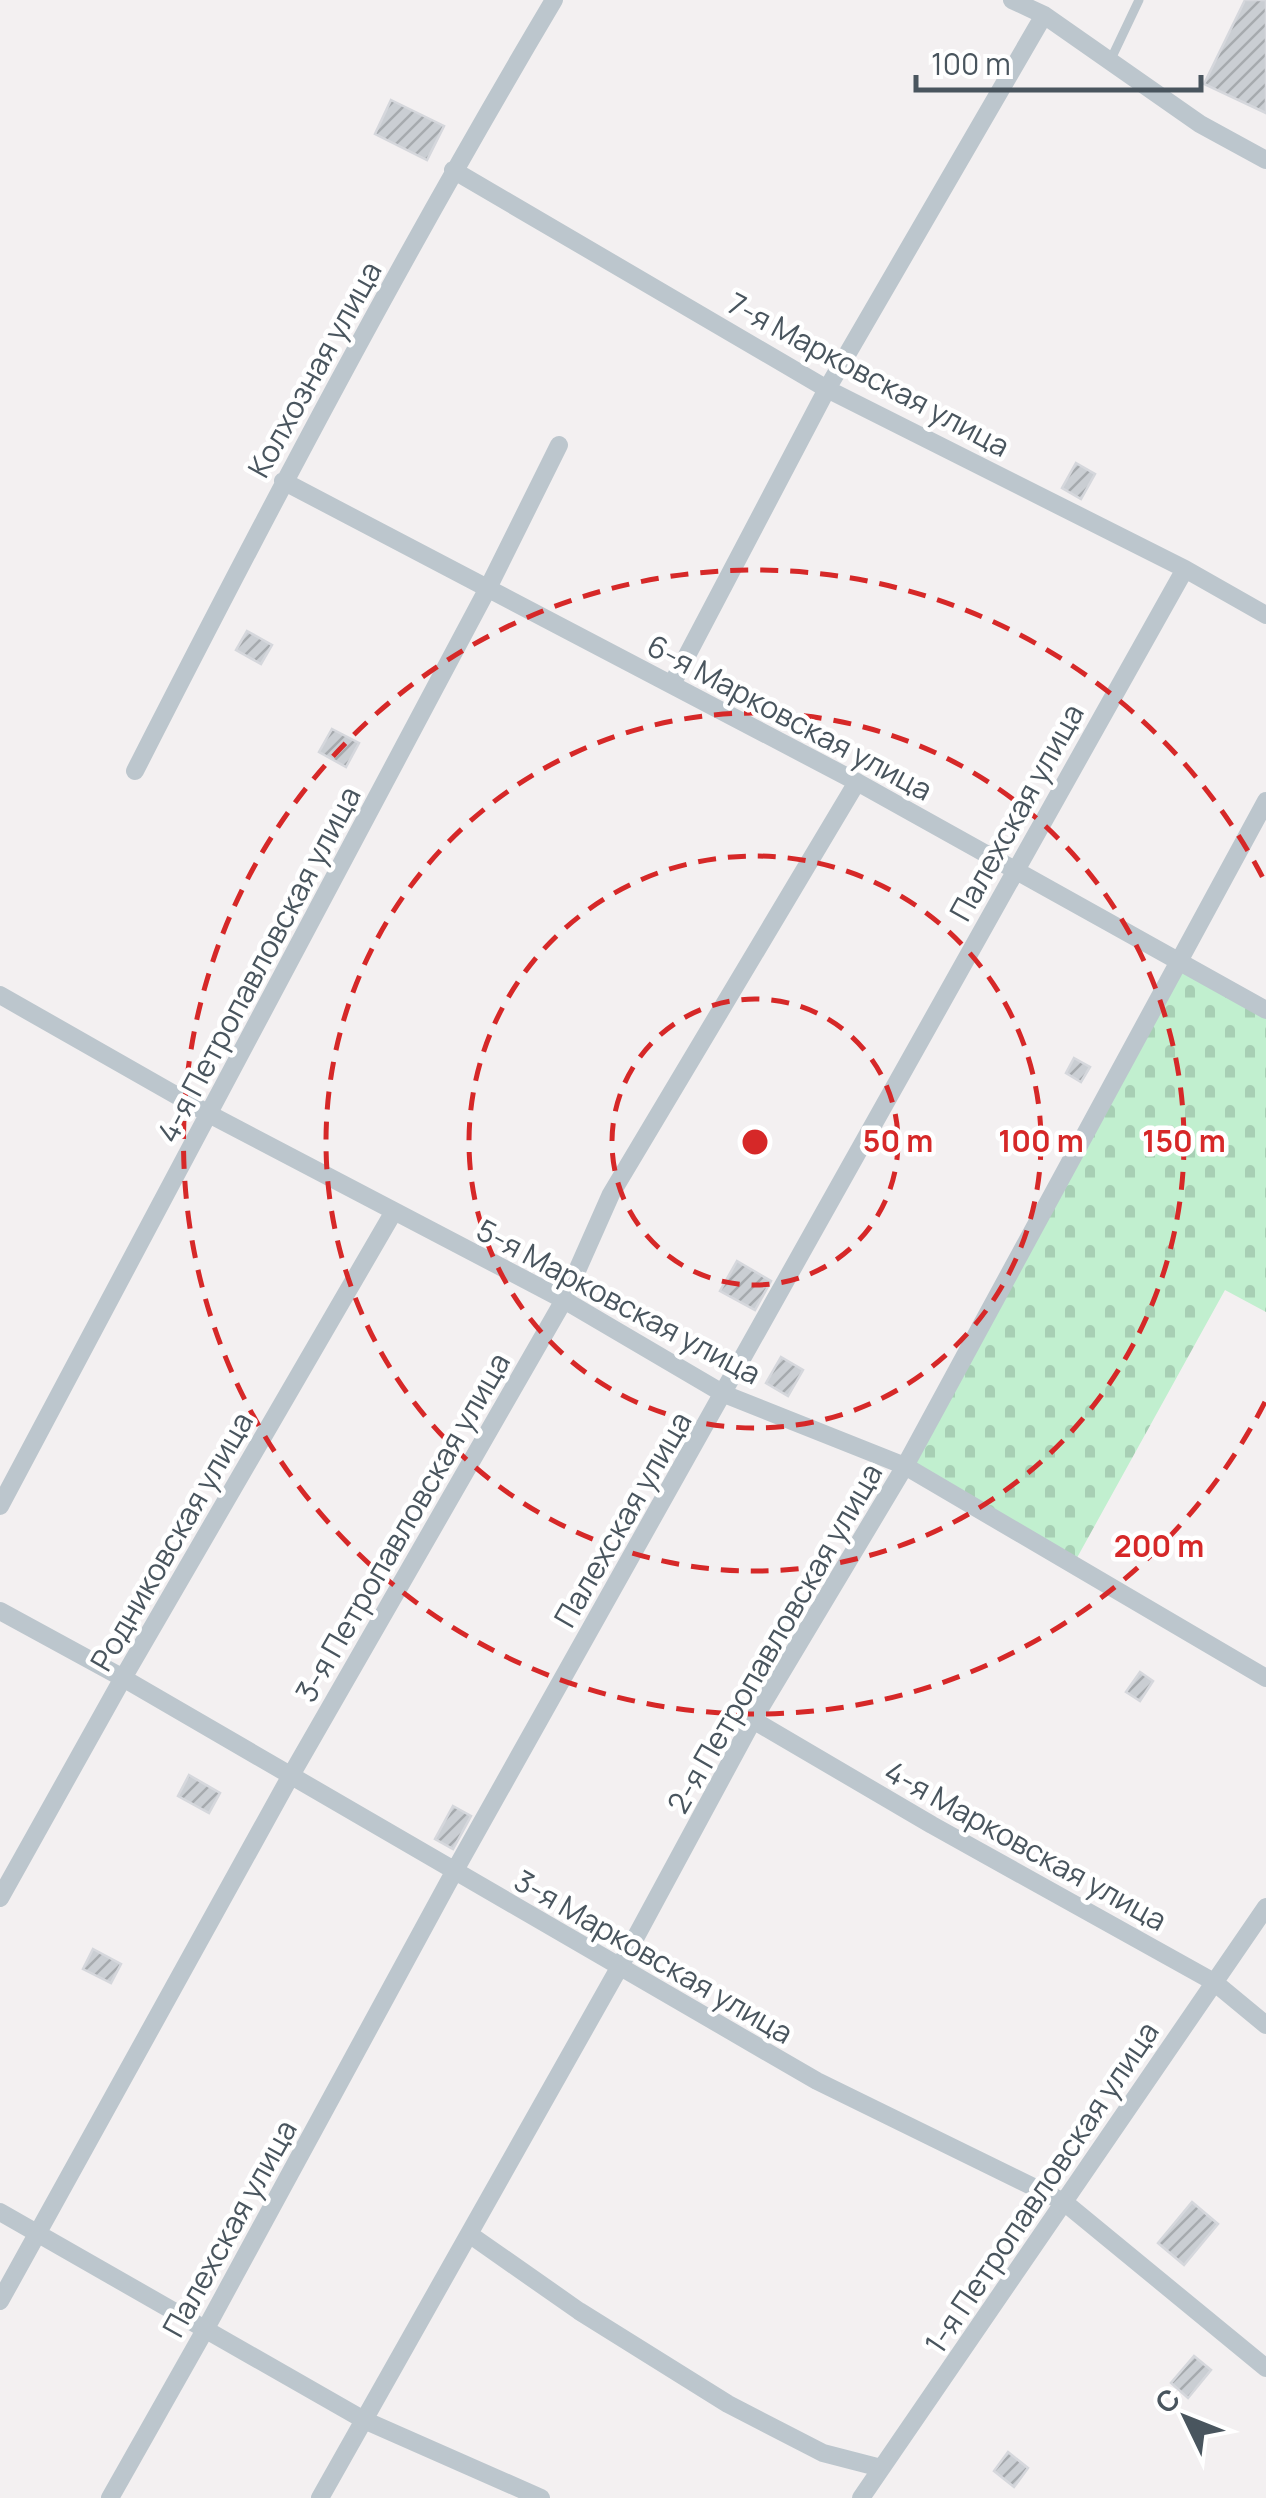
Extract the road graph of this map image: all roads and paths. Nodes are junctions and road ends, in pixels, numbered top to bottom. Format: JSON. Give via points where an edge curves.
{"nodes":[{"id":1,"x":554,"y":0,"type":"edge"},
{"id":2,"x":1012,"y":0,"type":"edge"},
{"id":3,"x":1139,"y":0,"type":"edge"},
{"id":4,"x":1044,"y":15,"type":"junction"},
{"id":5,"x":1111,"y":59,"type":"junction"},
{"id":6,"x":1266,"y":160,"type":"edge"},
{"id":7,"x":453,"y":170,"type":"junction"},
{"id":8,"x":827,"y":389,"type":"junction"},
{"id":9,"x":560,"y":444,"type":"dead end"},
{"id":10,"x":283,"y":481,"type":"junction"},
{"id":11,"x":1185,"y":568,"type":"junction"},
{"id":12,"x":488,"y":588,"type":"junction"},
{"id":13,"x":1266,"y":614,"type":"edge"},
{"id":14,"x":672,"y":684,"type":"junction"},
{"id":15,"x":135,"y":771,"type":"dead end"},
{"id":16,"x":856,"y":782,"type":"junction"},
{"id":17,"x":1266,"y":801,"type":"edge"},
{"id":18,"x":1014,"y":872,"type":"junction"},
{"id":19,"x":1179,"y":962,"type":"junction"},
{"id":20,"x":0,"y":994,"type":"edge"},
{"id":21,"x":1266,"y":1010,"type":"edge"},
{"id":22,"x":209,"y":1114,"type":"junction"},
{"id":23,"x":393,"y":1213,"type":"junction"},
{"id":24,"x":564,"y":1300,"type":"junction"},
{"id":25,"x":724,"y":1394,"type":"junction"},
{"id":26,"x":905,"y":1466,"type":"junction"},
{"id":27,"x":0,"y":1506,"type":"edge"},
{"id":28,"x":0,"y":1611,"type":"edge"},
{"id":29,"x":123,"y":1678,"type":"junction"},
{"id":30,"x":1266,"y":1678,"type":"edge"},
{"id":31,"x":753,"y":1720,"type":"junction"},
{"id":32,"x":290,"y":1777,"type":"junction"},
{"id":33,"x":454,"y":1872,"type":"junction"},
{"id":34,"x":0,"y":1898,"type":"edge"},
{"id":35,"x":1266,"y":1907,"type":"edge"},
{"id":36,"x":619,"y":1968,"type":"junction"},
{"id":37,"x":1214,"y":1982,"type":"junction"},
{"id":38,"x":1266,"y":2026,"type":"edge"},
{"id":39,"x":1064,"y":2202,"type":"junction"},
{"id":40,"x":0,"y":2212,"type":"edge"},
{"id":41,"x":39,"y":2233,"type":"junction"},
{"id":42,"x":469,"y":2234,"type":"junction"},
{"id":43,"x":0,"y":2302,"type":"edge"},
{"id":44,"x":205,"y":2330,"type":"junction"},
{"id":45,"x":1266,"y":2368,"type":"edge"},
{"id":46,"x":364,"y":2420,"type":"junction"},
{"id":47,"x":882,"y":2468,"type":"junction"},
{"id":48,"x":110,"y":2498,"type":"edge"},
{"id":49,"x":320,"y":2498,"type":"edge"},
{"id":50,"x":541,"y":2498,"type":"edge"},
{"id":51,"x":861,"y":2498,"type":"edge"}],
"edges":[{"from":1,"to":7,"type":"street","name":"Колхозная улица"},
{"from":2,"to":4,"type":"street"},
{"from":3,"to":5,"type":"lane"},
{"from":4,"to":5,"type":"street"},
{"from":4,"to":8,"type":"street"},
{"from":5,"to":6,"type":"street","via":[[1200,124]]},
{"from":7,"to":8,"type":"street","name":"7-я Марковская улица"},
{"from":7,"to":10,"type":"street","name":"Колхозная улица"},
{"from":8,"to":11,"type":"street","name":"7-я Марковская улица"},
{"from":8,"to":14,"type":"street"},
{"from":9,"to":12,"type":"street","name":"4-я Петропавловская улица"},
{"from":10,"to":12,"type":"street","name":"6-я Марковская улица"},
{"from":10,"to":15,"type":"street","name":"Колхозная улица"},
{"from":11,"to":13,"type":"street","name":"7-я Марковская улица"},
{"from":11,"to":18,"type":"street","name":"Палехская улица"},
{"from":12,"to":14,"type":"street","name":"6-я Марковская улица"},
{"from":12,"to":22,"type":"street","name":"4-я Петропавловская улица"},
{"from":14,"to":16,"type":"street","name":"6-я Марковская улица"},
{"from":16,"to":18,"type":"street","name":"6-я Марковская улица"},
{"from":16,"to":24,"type":"street","name":"3-я Петропавловская улица","via":[[612,1194]]},
{"from":17,"to":19,"type":"street","name":"2-я Петропавловская улица"},
{"from":18,"to":19,"type":"street","name":"6-я Марковская улица"},
{"from":18,"to":25,"type":"street","name":"Палехская улица"},
{"from":19,"to":21,"type":"street","name":"6-я Марковская улица"},
{"from":19,"to":26,"type":"street","name":"2-я Петропавловская улица"},
{"from":20,"to":22,"type":"street","name":"5-я Марковская улица"},
{"from":22,"to":23,"type":"street","name":"5-я Марковская улица"},
{"from":22,"to":27,"type":"street","name":"4-я Петропавловская улица"},
{"from":23,"to":24,"type":"street","name":"5-я Марковская улица"},
{"from":23,"to":29,"type":"street","name":"Родниковская улица"},
{"from":24,"to":25,"type":"street","name":"5-я Марковская улица"},
{"from":24,"to":32,"type":"street","name":"3-я Петропавловская улица"},
{"from":25,"to":26,"type":"street","name":"5-я Марковская улица"},
{"from":25,"to":33,"type":"street","name":"Палехская улица"},
{"from":26,"to":30,"type":"street","name":"5-я Марковская улица"},
{"from":26,"to":31,"type":"street","name":"2-я Петропавловская улица"},
{"from":28,"to":29,"type":"street","name":"3-я Марковская улица"},
{"from":29,"to":32,"type":"street","name":"3-я Марковская улица"},
{"from":29,"to":34,"type":"street","name":"Родниковская улица"},
{"from":31,"to":36,"type":"street","name":"2-я Петропавловская улица"},
{"from":31,"to":37,"type":"street","name":"4-я Марковская улица"},
{"from":32,"to":33,"type":"street","name":"3-я Марковская улица"},
{"from":32,"to":41,"type":"street","name":"3-я Петропавловская улица"},
{"from":33,"to":36,"type":"street","name":"3-я Марковская улица"},
{"from":33,"to":44,"type":"street","name":"Палехская улица"},
{"from":35,"to":37,"type":"street","name":"1-я Петропавловская улица"},
{"from":36,"to":39,"type":"street","name":"3-я Марковская улица","via":[[817,2082]]},
{"from":36,"to":42,"type":"street","name":"2-я Петропавловская улица"},
{"from":37,"to":38,"type":"street","name":"4-я Марковская улица"},
{"from":37,"to":39,"type":"street","name":"1-я Петропавловская улица"},
{"from":39,"to":45,"type":"street","name":"3-я Марковская улица"},
{"from":39,"to":47,"type":"street","name":"1-я Петропавловская улица"},
{"from":40,"to":41,"type":"street"},
{"from":41,"to":43,"type":"street","name":"3-я Петропавловская улица"},
{"from":41,"to":44,"type":"street"},
{"from":42,"to":46,"type":"street","name":"2-я Петропавловская улица"},
{"from":42,"to":47,"type":"street","via":[[728,2404],[822,2453]]},
{"from":44,"to":46,"type":"street"},
{"from":44,"to":48,"type":"street","name":"Палехская улица"},
{"from":46,"to":49,"type":"street","name":"2-я Петропавловская улица"},
{"from":46,"to":50,"type":"street"},
{"from":47,"to":51,"type":"street","name":"1-я Петропавловская улица"}]}
